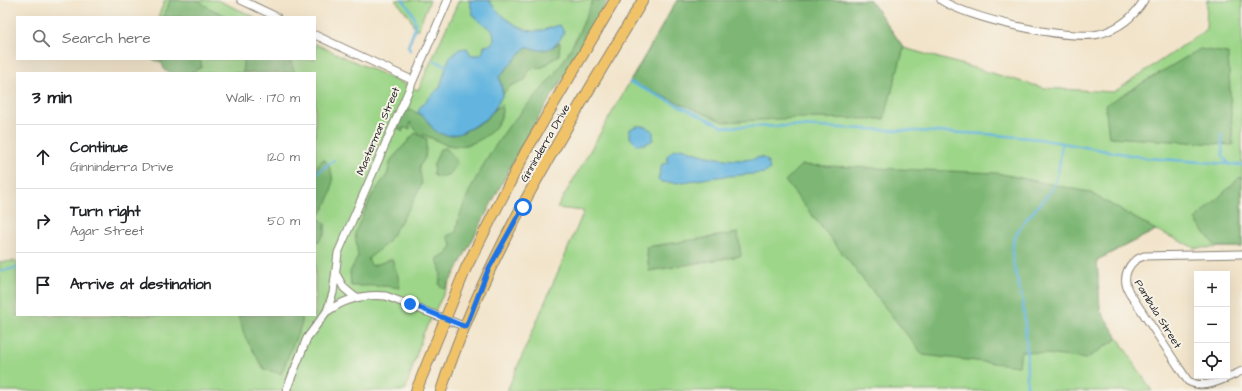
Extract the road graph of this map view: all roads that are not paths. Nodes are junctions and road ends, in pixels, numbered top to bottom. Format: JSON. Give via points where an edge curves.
{"nodes":[{"id":1,"x":241,"y":0,"type":"edge"},
{"id":2,"x":448,"y":0,"type":"edge"},
{"id":3,"x":615,"y":0,"type":"edge"},
{"id":4,"x":643,"y":0,"type":"edge"},
{"id":5,"x":941,"y":0,"type":"edge"},
{"id":6,"x":1144,"y":0,"type":"edge"},
{"id":7,"x":275,"y":16,"type":"edge"},
{"id":8,"x":316,"y":34,"type":"edge"},
{"id":9,"x":412,"y":80,"type":"junction"},
{"id":10,"x":1242,"y":254,"type":"edge"},
{"id":11,"x":336,"y":274,"type":"junction"},
{"id":12,"x":356,"y":298,"type":"junction"},
{"id":13,"x":327,"y":311,"type":"junction"},
{"id":14,"x":444,"y":318,"type":"junction"},
{"id":15,"x":466,"y":327,"type":"junction"},
{"id":16,"x":1242,"y":371,"type":"edge"},
{"id":17,"x":286,"y":391,"type":"edge"},
{"id":18,"x":416,"y":391,"type":"edge"},
{"id":19,"x":441,"y":391,"type":"edge"}],
"edges":[{"from":1,"to":7,"type":"street"},
{"from":2,"to":9,"type":"street","name":"Masterman Street"},
{"from":3,"to":14,"type":"main road","name":"Ginninderra Drive","via":[[526,150],[466,268]]},
{"from":4,"to":15,"type":"main road","name":"Ginninderra Drive","via":[[488,270]]},
{"from":5,"to":6,"type":"street","via":[[967,11],[1014,24],[1082,36],[1106,32],[1120,25],[1133,15]]},
{"from":8,"to":9,"type":"street"},
{"from":9,"to":11,"type":"street","name":"Masterman Street","via":[[338,253]]},
{"from":10,"to":16,"type":"street","name":"Pambula Street","via":[[1144,256],[1129,267],[1125,281],[1129,292],[1188,381],[1207,385]]},
{"from":11,"to":12,"type":"street","via":[[344,288]]},
{"from":11,"to":13,"type":"street","name":"Masterman Street"},
{"from":12,"to":13,"type":"street"},
{"from":12,"to":14,"type":"street","via":[[386,296]]},
{"from":13,"to":17,"type":"street","name":"Masterman Street","via":[[307,338]]},
{"from":14,"to":15,"type":"street"},
{"from":14,"to":18,"type":"main road","name":"Ginninderra Drive"},
{"from":15,"to":19,"type":"main road","name":"Ginninderra Drive"}]}
